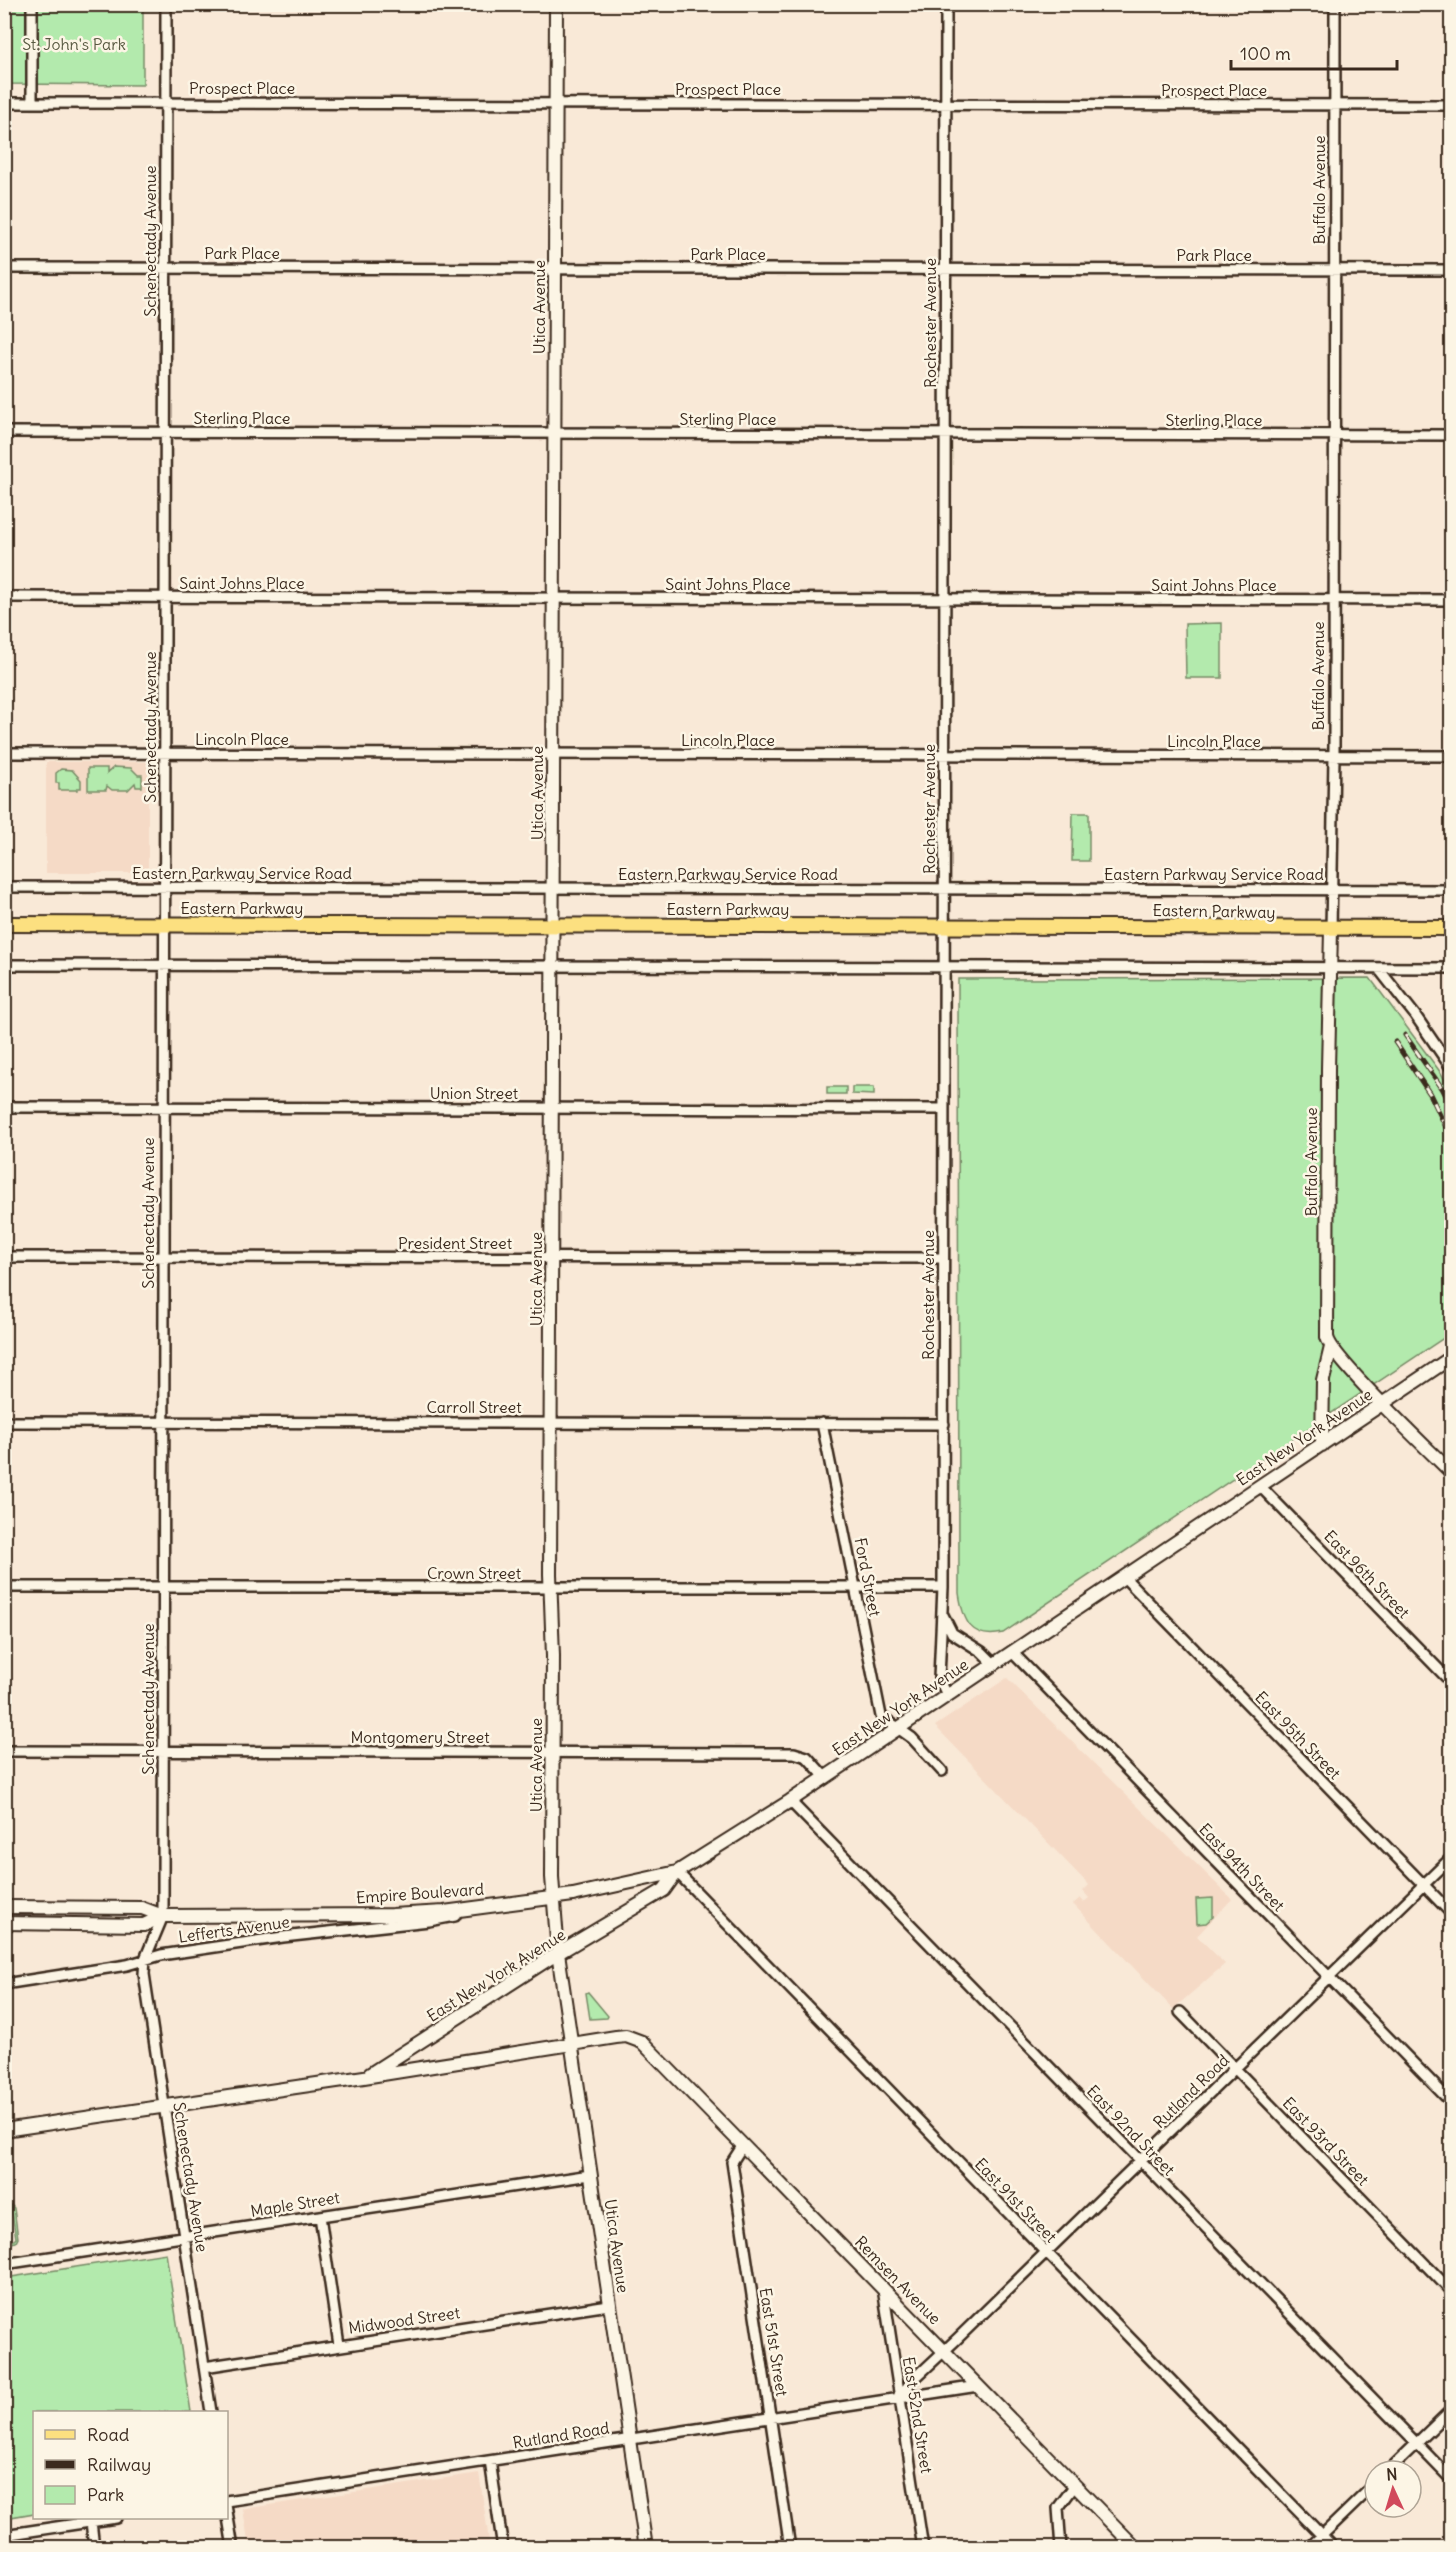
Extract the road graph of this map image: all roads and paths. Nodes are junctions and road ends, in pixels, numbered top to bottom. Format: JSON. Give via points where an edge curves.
{"nodes":[{"id":1,"x":32,"y":4,"type":"edge"},
{"id":2,"x":166,"y":4,"type":"edge"},
{"id":3,"x":556,"y":4,"type":"edge"},
{"id":4,"x":946,"y":4,"type":"edge"},
{"id":5,"x":1335,"y":4,"type":"edge"},
{"id":6,"x":4,"y":103,"type":"edge"},
{"id":7,"x":32,"y":103,"type":"junction"},
{"id":8,"x":166,"y":103,"type":"junction"},
{"id":9,"x":556,"y":104,"type":"junction"},
{"id":10,"x":946,"y":104,"type":"junction"},
{"id":11,"x":1335,"y":105,"type":"junction"},
{"id":12,"x":1452,"y":105,"type":"edge"},
{"id":13,"x":4,"y":268,"type":"edge"},
{"id":14,"x":165,"y":268,"type":"junction"},
{"id":15,"x":555,"y":269,"type":"junction"},
{"id":16,"x":945,"y":270,"type":"junction"},
{"id":17,"x":1335,"y":270,"type":"junction"},
{"id":18,"x":1452,"y":270,"type":"edge"},
{"id":19,"x":4,"y":432,"type":"edge"},
{"id":20,"x":165,"y":432,"type":"junction"},
{"id":21,"x":555,"y":433,"type":"junction"},
{"id":22,"x":945,"y":434,"type":"junction"},
{"id":23,"x":1335,"y":435,"type":"junction"},
{"id":24,"x":1452,"y":435,"type":"edge"},
{"id":25,"x":4,"y":597,"type":"edge"},
{"id":26,"x":165,"y":597,"type":"junction"},
{"id":27,"x":555,"y":598,"type":"junction"},
{"id":28,"x":945,"y":599,"type":"junction"},
{"id":29,"x":1334,"y":600,"type":"junction"},
{"id":30,"x":1452,"y":600,"type":"edge"},
{"id":31,"x":4,"y":753,"type":"edge"},
{"id":32,"x":165,"y":753,"type":"junction"},
{"id":33,"x":554,"y":754,"type":"junction"},
{"id":34,"x":944,"y":755,"type":"junction"},
{"id":35,"x":1334,"y":756,"type":"junction"},
{"id":36,"x":1452,"y":756,"type":"edge"},
{"id":37,"x":4,"y":887,"type":"edge"},
{"id":38,"x":165,"y":887,"type":"junction"},
{"id":39,"x":944,"y":888,"type":"junction"},
{"id":40,"x":553,"y":889,"type":"junction"},
{"id":41,"x":1332,"y":890,"type":"junction"},
{"id":42,"x":1452,"y":890,"type":"edge"},
{"id":43,"x":4,"y":924,"type":"edge"},
{"id":44,"x":164,"y":924,"type":"junction"},
{"id":45,"x":553,"y":925,"type":"junction"},
{"id":46,"x":944,"y":926,"type":"junction"},
{"id":47,"x":1452,"y":928,"type":"edge"},
{"id":48,"x":1332,"y":930,"type":"junction"},
{"id":49,"x":4,"y":965,"type":"edge"},
{"id":50,"x":164,"y":965,"type":"junction"},
{"id":51,"x":553,"y":966,"type":"junction"},
{"id":52,"x":944,"y":967,"type":"junction"},
{"id":53,"x":1330,"y":968,"type":"junction"},
{"id":54,"x":1378,"y":968,"type":"junction"},
{"id":55,"x":1452,"y":968,"type":"edge"},
{"id":56,"x":1452,"y":1069,"type":"edge"},
{"id":57,"x":4,"y":1107,"type":"edge"},
{"id":58,"x":164,"y":1107,"type":"junction"},
{"id":59,"x":553,"y":1108,"type":"junction"},
{"id":60,"x":944,"y":1109,"type":"junction"},
{"id":61,"x":4,"y":1257,"type":"edge"},
{"id":62,"x":163,"y":1257,"type":"junction"},
{"id":63,"x":553,"y":1258,"type":"junction"},
{"id":64,"x":942,"y":1258,"type":"junction"},
{"id":65,"x":1330,"y":1347,"type":"junction"},
{"id":66,"x":1452,"y":1357,"type":"edge"},
{"id":67,"x":1384,"y":1403,"type":"junction"},
{"id":68,"x":4,"y":1422,"type":"edge"},
{"id":69,"x":164,"y":1422,"type":"junction"},
{"id":70,"x":552,"y":1422,"type":"junction"},
{"id":71,"x":822,"y":1423,"type":"junction"},
{"id":72,"x":944,"y":1424,"type":"junction"},
{"id":73,"x":1322,"y":1444,"type":"junction"},
{"id":74,"x":1452,"y":1473,"type":"edge"},
{"id":75,"x":1260,"y":1486,"type":"junction"},
{"id":76,"x":1124,"y":1577,"type":"junction"},
{"id":77,"x":4,"y":1587,"type":"edge"},
{"id":78,"x":550,"y":1587,"type":"junction"},
{"id":79,"x":943,"y":1587,"type":"junction"},
{"id":80,"x":163,"y":1588,"type":"junction"},
{"id":81,"x":855,"y":1588,"type":"junction"},
{"id":82,"x":943,"y":1614,"type":"junction"},
{"id":83,"x":1012,"y":1652,"type":"junction"},
{"id":84,"x":994,"y":1664,"type":"junction"},
{"id":85,"x":1452,"y":1683,"type":"edge"},
{"id":86,"x":947,"y":1695,"type":"junction"},
{"id":87,"x":898,"y":1728,"type":"junction"},
{"id":88,"x":4,"y":1751,"type":"edge"},
{"id":89,"x":163,"y":1751,"type":"junction"},
{"id":90,"x":553,"y":1752,"type":"junction"},
{"id":91,"x":942,"y":1771,"type":"dead end"},
{"id":92,"x":825,"y":1777,"type":"junction"},
{"id":93,"x":790,"y":1801,"type":"junction"},
{"id":94,"x":1452,"y":1857,"type":"edge"},
{"id":95,"x":677,"y":1872,"type":"junction"},
{"id":96,"x":1423,"y":1885,"type":"junction"},
{"id":97,"x":553,"y":1897,"type":"junction"},
{"id":98,"x":4,"y":1907,"type":"edge"},
{"id":99,"x":467,"y":1909,"type":"junction"},
{"id":100,"x":1452,"y":1914,"type":"edge"},
{"id":101,"x":162,"y":1916,"type":"junction"},
{"id":102,"x":4,"y":1923,"type":"edge"},
{"id":103,"x":558,"y":1953,"type":"junction"},
{"id":104,"x":145,"y":1959,"type":"junction"},
{"id":105,"x":1329,"y":1977,"type":"junction"},
{"id":106,"x":4,"y":1984,"type":"edge"},
{"id":107,"x":1179,"y":2012,"type":"dead end"},
{"id":108,"x":635,"y":2038,"type":"joint"},
{"id":109,"x":571,"y":2044,"type":"junction"},
{"id":110,"x":1234,"y":2069,"type":"junction"},
{"id":111,"x":364,"y":2078,"type":"junction"},
{"id":112,"x":1452,"y":2103,"type":"edge"},
{"id":113,"x":165,"y":2106,"type":"junction"},
{"id":114,"x":4,"y":2130,"type":"edge"},
{"id":115,"x":743,"y":2145,"type":"junction"},
{"id":116,"x":1140,"y":2161,"type":"junction"},
{"id":117,"x":590,"y":2175,"type":"junction"},
{"id":118,"x":320,"y":2216,"type":"junction"},
{"id":119,"x":185,"y":2236,"type":"junction"},
{"id":120,"x":1046,"y":2253,"type":"junction"},
{"id":121,"x":4,"y":2264,"type":"edge"},
{"id":122,"x":883,"y":2288,"type":"junction"},
{"id":123,"x":1452,"y":2292,"type":"edge"},
{"id":124,"x":609,"y":2305,"type":"junction"},
{"id":125,"x":339,"y":2345,"type":"junction"},
{"id":126,"x":944,"y":2351,"type":"junction"},
{"id":127,"x":204,"y":2367,"type":"junction"},
{"id":128,"x":978,"y":2386,"type":"junction"},
{"id":129,"x":900,"y":2397,"type":"junction"},
{"id":130,"x":1452,"y":2409,"type":"edge"},
{"id":131,"x":211,"y":2411,"type":"edge"},
{"id":132,"x":770,"y":2417,"type":"junction"},
{"id":133,"x":628,"y":2439,"type":"junction"},
{"id":134,"x":1416,"y":2443,"type":"junction"},
{"id":135,"x":1400,"y":2459,"type":"edge"},
{"id":136,"x":490,"y":2461,"type":"junction"},
{"id":137,"x":1452,"y":2480,"type":"edge"},
{"id":138,"x":1075,"y":2485,"type":"junction"},
{"id":139,"x":1363,"y":2496,"type":"edge"},
{"id":140,"x":228,"y":2503,"type":"edge"},
{"id":141,"x":228,"y":2516,"type":"edge"},
{"id":142,"x":103,"y":2519,"type":"edge"},
{"id":143,"x":90,"y":2521,"type":"junction"},
{"id":144,"x":4,"y":2535,"type":"edge"},
{"id":145,"x":1322,"y":2536,"type":"junction"},
{"id":146,"x":94,"y":2547,"type":"edge"},
{"id":147,"x":233,"y":2547,"type":"edge"},
{"id":148,"x":503,"y":2547,"type":"edge"},
{"id":149,"x":646,"y":2547,"type":"edge"},
{"id":150,"x":790,"y":2547,"type":"edge"},
{"id":151,"x":923,"y":2547,"type":"edge"},
{"id":152,"x":1061,"y":2547,"type":"edge"},
{"id":153,"x":1136,"y":2547,"type":"edge"},
{"id":154,"x":1309,"y":2547,"type":"edge"},
{"id":155,"x":1334,"y":2547,"type":"edge"}],
"edges":[{"from":1,"to":7,"type":"street"},
{"from":2,"to":8,"type":"street","name":"Schenectady Avenue"},
{"from":3,"to":9,"type":"main road","name":"Utica Avenue"},
{"from":4,"to":10,"type":"street","name":"Rochester Avenue"},
{"from":5,"to":11,"type":"street","name":"Buffalo Avenue"},
{"from":6,"to":7,"type":"street","name":"Prospect Place"},
{"from":7,"to":8,"type":"street","name":"Prospect Place"},
{"from":8,"to":9,"type":"street","name":"Prospect Place"},
{"from":8,"to":14,"type":"street","name":"Schenectady Avenue"},
{"from":9,"to":10,"type":"street","name":"Prospect Place"},
{"from":9,"to":15,"type":"main road","name":"Utica Avenue"},
{"from":10,"to":11,"type":"street","name":"Prospect Place"},
{"from":10,"to":16,"type":"street","name":"Rochester Avenue"},
{"from":11,"to":12,"type":"street","name":"Prospect Place"},
{"from":11,"to":17,"type":"street","name":"Buffalo Avenue"},
{"from":13,"to":14,"type":"street","name":"Park Place"},
{"from":14,"to":15,"type":"street","name":"Park Place"},
{"from":14,"to":20,"type":"street","name":"Schenectady Avenue"},
{"from":15,"to":16,"type":"street","name":"Park Place"},
{"from":15,"to":21,"type":"main road","name":"Utica Avenue"},
{"from":16,"to":17,"type":"street","name":"Park Place"},
{"from":16,"to":22,"type":"street","name":"Rochester Avenue"},
{"from":17,"to":18,"type":"street","name":"Park Place"},
{"from":17,"to":23,"type":"street","name":"Buffalo Avenue"},
{"from":19,"to":20,"type":"street","name":"Sterling Place"},
{"from":20,"to":21,"type":"street","name":"Sterling Place"},
{"from":20,"to":26,"type":"street","name":"Schenectady Avenue"},
{"from":21,"to":22,"type":"street","name":"Sterling Place"},
{"from":21,"to":27,"type":"main road","name":"Utica Avenue"},
{"from":22,"to":23,"type":"street","name":"Sterling Place"},
{"from":22,"to":28,"type":"street","name":"Rochester Avenue"},
{"from":23,"to":24,"type":"street","name":"Sterling Place"},
{"from":23,"to":29,"type":"street","name":"Buffalo Avenue"},
{"from":25,"to":26,"type":"street","name":"Saint Johns Place"},
{"from":26,"to":27,"type":"street","name":"Saint Johns Place"},
{"from":26,"to":32,"type":"street","name":"Schenectady Avenue"},
{"from":27,"to":28,"type":"street","name":"Saint Johns Place"},
{"from":27,"to":33,"type":"main road","name":"Utica Avenue"},
{"from":28,"to":29,"type":"street","name":"Saint Johns Place"},
{"from":28,"to":34,"type":"street","name":"Rochester Avenue"},
{"from":29,"to":30,"type":"street","name":"Saint Johns Place"},
{"from":29,"to":35,"type":"street","name":"Buffalo Avenue"},
{"from":31,"to":32,"type":"street","name":"Lincoln Place"},
{"from":32,"to":33,"type":"street","name":"Lincoln Place"},
{"from":32,"to":38,"type":"street","name":"Schenectady Avenue"},
{"from":33,"to":34,"type":"street","name":"Lincoln Place"},
{"from":33,"to":40,"type":"main road","name":"Utica Avenue"},
{"from":34,"to":35,"type":"street","name":"Lincoln Place"},
{"from":34,"to":39,"type":"street","name":"Rochester Avenue"},
{"from":35,"to":36,"type":"street","name":"Lincoln Place"},
{"from":35,"to":41,"type":"street","name":"Buffalo Avenue"},
{"from":37,"to":38,"type":"street","name":"Eastern Parkway Service Road"},
{"from":38,"to":40,"type":"street","name":"Eastern Parkway Service Road"},
{"from":38,"to":44,"type":"street","name":"Schenectady Avenue"},
{"from":39,"to":40,"type":"street","name":"Eastern Parkway Service Road"},
{"from":39,"to":41,"type":"street","name":"Eastern Parkway Service Road"},
{"from":39,"to":46,"type":"street","name":"Rochester Avenue"},
{"from":40,"to":45,"type":"main road","name":"Utica Avenue"},
{"from":41,"to":42,"type":"street","name":"Eastern Parkway Service Road"},
{"from":41,"to":48,"type":"street","name":"Buffalo Avenue"},
{"from":43,"to":44,"type":"main road","name":"Eastern Parkway"},
{"from":44,"to":45,"type":"main road","name":"Eastern Parkway"},
{"from":44,"to":50,"type":"street","name":"Schenectady Avenue"},
{"from":45,"to":46,"type":"main road","name":"Eastern Parkway"},
{"from":45,"to":51,"type":"main road","name":"Utica Avenue"},
{"from":46,"to":48,"type":"main road","name":"Eastern Parkway"},
{"from":46,"to":52,"type":"street","name":"Rochester Avenue"},
{"from":47,"to":48,"type":"main road","name":"Eastern Parkway"},
{"from":48,"to":53,"type":"main road","name":"Buffalo Avenue"},
{"from":49,"to":50,"type":"street"},
{"from":50,"to":51,"type":"street"},
{"from":50,"to":58,"type":"street","name":"Schenectady Avenue"},
{"from":51,"to":52,"type":"street"},
{"from":51,"to":59,"type":"main road","name":"Utica Avenue"},
{"from":52,"to":53,"type":"street"},
{"from":52,"to":60,"type":"street","name":"Rochester Avenue"},
{"from":53,"to":54,"type":"street"},
{"from":53,"to":65,"type":"main road","name":"Buffalo Avenue","via":[[1326,1332]]},
{"from":54,"to":55,"type":"street"},
{"from":54,"to":56,"type":"street"},
{"from":57,"to":58,"type":"street","name":"Union Street"},
{"from":58,"to":59,"type":"street","name":"Union Street"},
{"from":58,"to":62,"type":"street","name":"Schenectady Avenue"},
{"from":59,"to":60,"type":"street","name":"Union Street"},
{"from":59,"to":63,"type":"main road","name":"Utica Avenue"},
{"from":60,"to":64,"type":"street","name":"Rochester Avenue"},
{"from":61,"to":62,"type":"street","name":"President Street"},
{"from":62,"to":63,"type":"street","name":"President Street"},
{"from":62,"to":69,"type":"street","name":"Schenectady Avenue"},
{"from":63,"to":64,"type":"street","name":"President Street"},
{"from":63,"to":70,"type":"main road","name":"Utica Avenue"},
{"from":64,"to":72,"type":"street","name":"Rochester Avenue"},
{"from":65,"to":67,"type":"main road"},
{"from":65,"to":73,"type":"main road","name":"Buffalo Avenue","via":[[1323,1380]]},
{"from":66,"to":67,"type":"main road","name":"East New York Avenue"},
{"from":67,"to":73,"type":"main road","name":"East New York Avenue"},
{"from":67,"to":74,"type":"main road"},
{"from":68,"to":69,"type":"street","name":"Carroll Street"},
{"from":69,"to":70,"type":"street","name":"Carroll Street"},
{"from":69,"to":80,"type":"street","name":"Schenectady Avenue"},
{"from":70,"to":71,"type":"street","name":"Carroll Street"},
{"from":70,"to":78,"type":"main road","name":"Utica Avenue"},
{"from":71,"to":72,"type":"street","name":"Carroll Street"},
{"from":71,"to":81,"type":"street","name":"Ford Street"},
{"from":72,"to":79,"type":"street","name":"Rochester Avenue"},
{"from":73,"to":75,"type":"main road","name":"East New York Avenue"},
{"from":75,"to":76,"type":"main road","name":"East New York Avenue"},
{"from":75,"to":85,"type":"street","name":"East 96th Street"},
{"from":76,"to":83,"type":"main road","name":"East New York Avenue"},
{"from":76,"to":96,"type":"street","name":"East 95th Street"},
{"from":77,"to":80,"type":"street","name":"Crown Street"},
{"from":78,"to":80,"type":"street","name":"Crown Street"},
{"from":78,"to":81,"type":"street","name":"Crown Street"},
{"from":78,"to":90,"type":"main road","name":"Utica Avenue"},
{"from":79,"to":81,"type":"street","name":"Crown Street"},
{"from":79,"to":82,"type":"street","name":"Rochester Avenue"},
{"from":80,"to":89,"type":"street","name":"Schenectady Avenue"},
{"from":81,"to":87,"type":"street","name":"Ford Street","via":[[881,1716]]},
{"from":82,"to":84,"type":"street","via":[[952,1633]]},
{"from":82,"to":86,"type":"street","name":"Rochester Avenue","via":[[939,1678]]},
{"from":83,"to":84,"type":"main road","name":"East New York Avenue"},
{"from":83,"to":105,"type":"street","name":"East 94th Street"},
{"from":84,"to":86,"type":"main road","name":"East New York Avenue"},
{"from":86,"to":87,"type":"main road","name":"East New York Avenue"},
{"from":87,"to":91,"type":"street"},
{"from":87,"to":92,"type":"main road","name":"East New York Avenue"},
{"from":88,"to":89,"type":"street","name":"Montgomery Street"},
{"from":89,"to":90,"type":"street","name":"Montgomery Street"},
{"from":89,"to":101,"type":"street","name":"Schenectady Avenue"},
{"from":90,"to":92,"type":"street","name":"Montgomery Street","via":[[794,1753],[807,1757]]},
{"from":90,"to":97,"type":"main road","name":"Utica Avenue"},
{"from":92,"to":93,"type":"main road","name":"East New York Avenue"},
{"from":93,"to":95,"type":"main road","name":"East New York Avenue"},
{"from":93,"to":116,"type":"street","name":"East 92nd Street"},
{"from":94,"to":96,"type":"street","name":"Rutland Road"},
{"from":95,"to":97,"type":"main road","name":"Empire Boulevard"},
{"from":95,"to":103,"type":"main road","name":"East New York Avenue","via":[[664,1890]]},
{"from":95,"to":120,"type":"street","name":"East 91st Street"},
{"from":96,"to":100,"type":"street","name":"East 95th Street"},
{"from":96,"to":105,"type":"street","name":"Rutland Road"},
{"from":97,"to":99,"type":"main road","name":"Empire Boulevard"},
{"from":97,"to":103,"type":"main road","name":"Utica Avenue"},
{"from":98,"to":101,"type":"main road","name":"Empire Boulevard","via":[[142,1908]]},
{"from":99,"to":101,"type":"main road","name":"Empire Boulevard","via":[[392,1915]]},
{"from":99,"to":104,"type":"street","name":"Lefferts Avenue","via":[[429,1921],[283,1937]]},
{"from":101,"to":102,"type":"main road","name":"Empire Boulevard","via":[[144,1925]]},
{"from":101,"to":104,"type":"street","name":"Schenectady Avenue"},
{"from":103,"to":109,"type":"main road","name":"Utica Avenue"},
{"from":103,"to":111,"type":"main road","name":"East New York Avenue"},
{"from":104,"to":106,"type":"street","name":"Lefferts Avenue"},
{"from":104,"to":113,"type":"street","name":"Schenectady Avenue","via":[[144,1974]]},
{"from":105,"to":110,"type":"street","name":"Rutland Road"},
{"from":105,"to":112,"type":"street","name":"East 94th Street"},
{"from":107,"to":110,"type":"street","name":"East 93rd Street"},
{"from":108,"to":109,"type":"main road","name":"East New York Avenue"},
{"from":108,"to":115,"type":"main road","name":"Remsen Avenue"},
{"from":109,"to":111,"type":"main road","name":"East New York Avenue"},
{"from":109,"to":117,"type":"main road","name":"Utica Avenue"},
{"from":110,"to":116,"type":"street","name":"Rutland Road"},
{"from":110,"to":123,"type":"street","name":"East 93rd Street"},
{"from":111,"to":113,"type":"main road","name":"East New York Avenue"},
{"from":113,"to":114,"type":"main road","name":"East New York Avenue"},
{"from":113,"to":119,"type":"street","name":"Schenectady Avenue"},
{"from":115,"to":122,"type":"main road","name":"Remsen Avenue"},
{"from":115,"to":132,"type":"street","name":"East 51st Street","via":[[732,2162]]},
{"from":116,"to":120,"type":"street","name":"Rutland Road"},
{"from":116,"to":134,"type":"street","name":"East 92nd Street"},
{"from":117,"to":118,"type":"street","name":"Maple Street"},
{"from":117,"to":124,"type":"main road","name":"Utica Avenue"},
{"from":118,"to":119,"type":"street","name":"Maple Street"},
{"from":118,"to":125,"type":"street"},
{"from":119,"to":121,"type":"street","name":"Maple Street"},
{"from":119,"to":127,"type":"street","name":"Schenectady Avenue"},
{"from":120,"to":126,"type":"street","name":"Rutland Road"},
{"from":120,"to":145,"type":"street","name":"East 91st Street"},
{"from":122,"to":126,"type":"main road","name":"Remsen Avenue"},
{"from":122,"to":129,"type":"street","name":"East 52nd Street"},
{"from":124,"to":125,"type":"street","name":"Midwood Street"},
{"from":124,"to":133,"type":"main road","name":"Utica Avenue"},
{"from":125,"to":127,"type":"street","name":"Midwood Street"},
{"from":126,"to":128,"type":"main road","name":"Remsen Avenue"},
{"from":126,"to":129,"type":"street","name":"Rutland Road"},
{"from":127,"to":131,"type":"street","name":"Schenectady Avenue"},
{"from":128,"to":129,"type":"street","name":"Rutland Road"},
{"from":128,"to":138,"type":"main road","name":"Remsen Avenue"},
{"from":129,"to":132,"type":"street","name":"Rutland Road"},
{"from":129,"to":151,"type":"street","name":"East 52nd Street"},
{"from":130,"to":134,"type":"street"},
{"from":132,"to":133,"type":"street","name":"Rutland Road"},
{"from":132,"to":150,"type":"street","name":"East 51st Street"},
{"from":133,"to":136,"type":"street","name":"Rutland Road"},
{"from":133,"to":149,"type":"main road","name":"Utica Avenue"},
{"from":134,"to":135,"type":"street"},
{"from":134,"to":137,"type":"street","name":"East 92nd Street"},
{"from":136,"to":140,"type":"street","name":"Rutland Road"},
{"from":136,"to":148,"type":"street"},
{"from":138,"to":152,"type":"street","via":[[1058,2508]]},
{"from":138,"to":153,"type":"main road","name":"Remsen Avenue"},
{"from":139,"to":145,"type":"street"},
{"from":141,"to":147,"type":"street"},
{"from":142,"to":143,"type":"street"},
{"from":143,"to":144,"type":"street"},
{"from":143,"to":146,"type":"street"},
{"from":145,"to":154,"type":"street"},
{"from":145,"to":155,"type":"street","name":"East 91st Street"}]}
